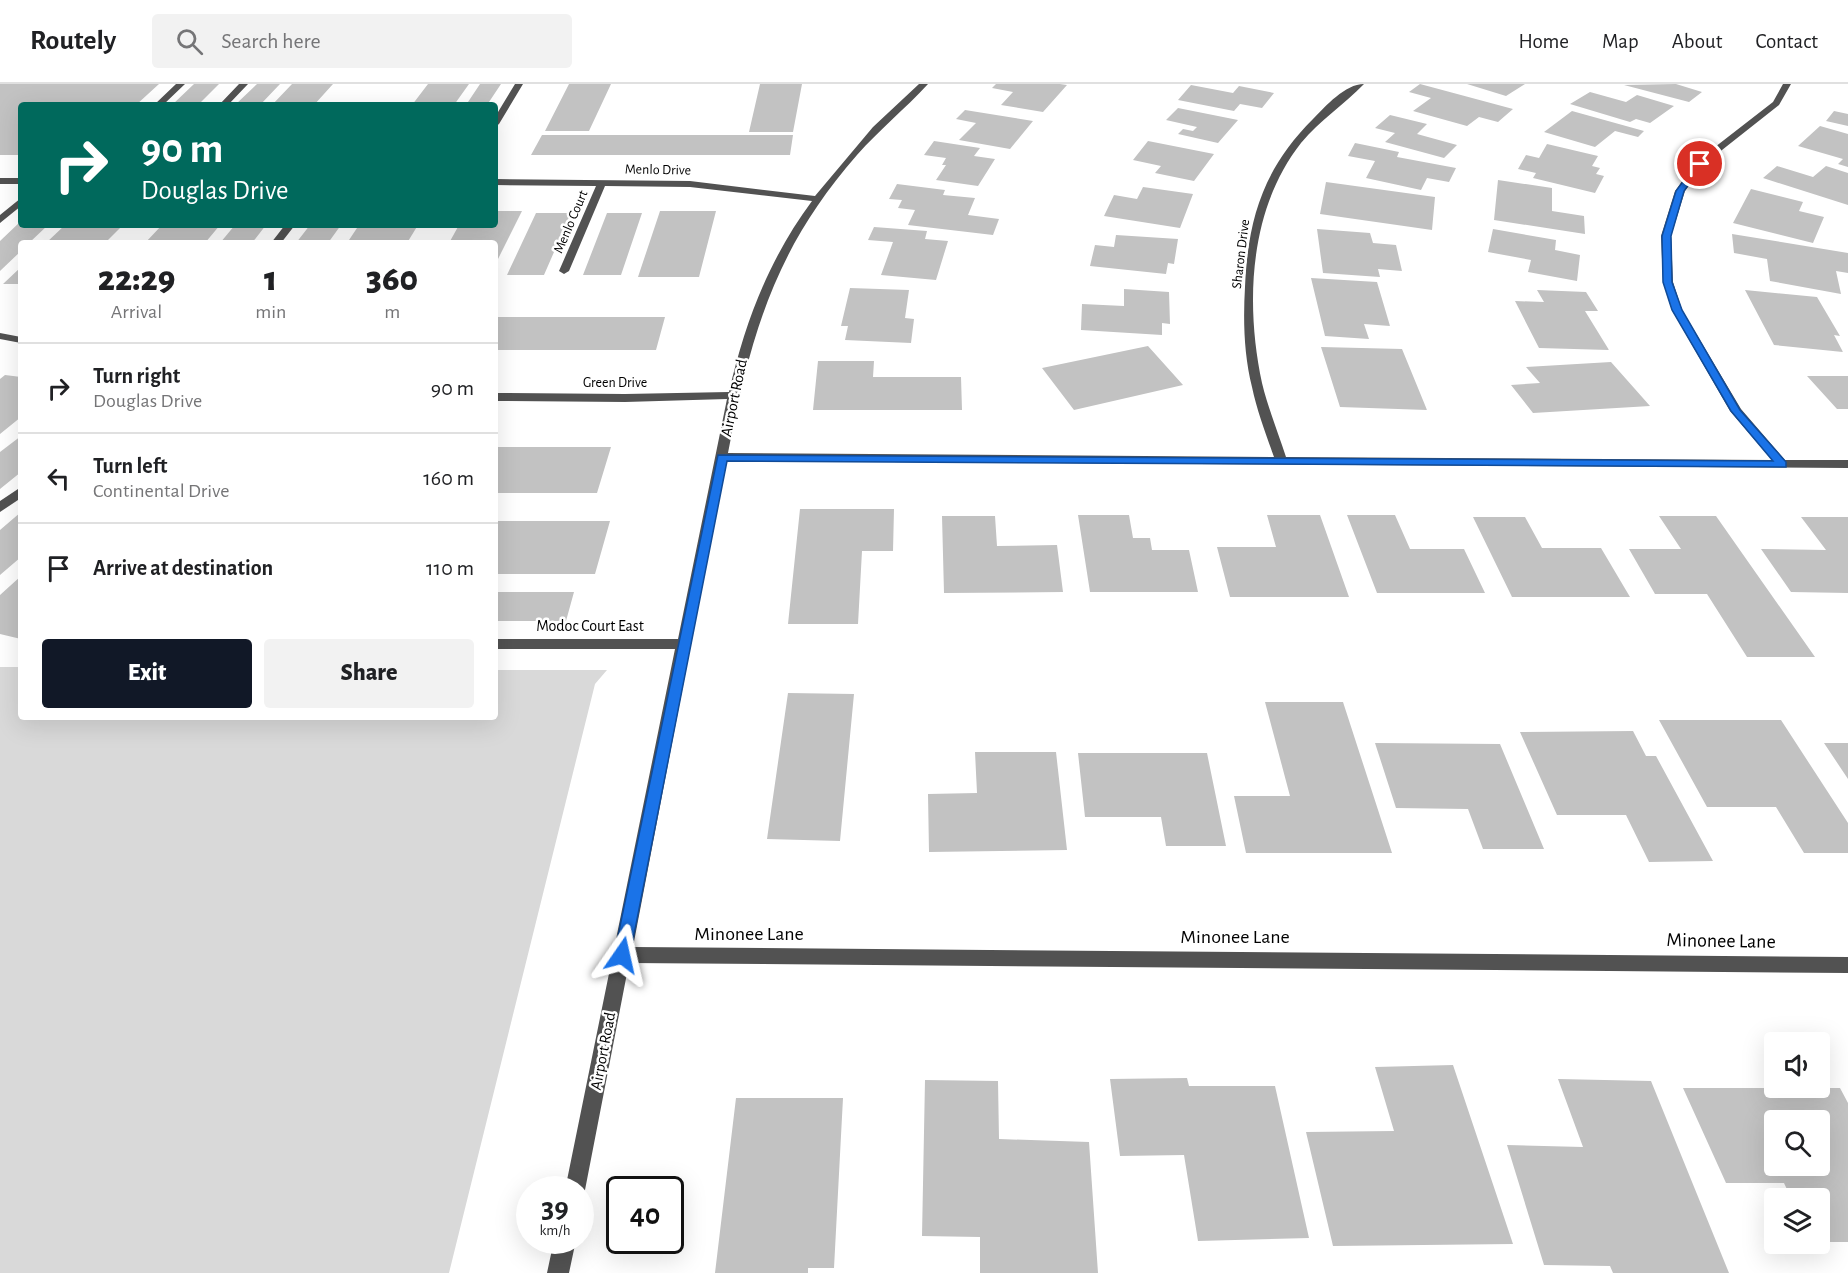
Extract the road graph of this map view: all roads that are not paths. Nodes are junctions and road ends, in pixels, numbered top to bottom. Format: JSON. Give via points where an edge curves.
{"nodes":[{"id":1,"x":181,"y":84,"type":"edge"},
{"id":2,"x":244,"y":84,"type":"edge"},
{"id":3,"x":519,"y":84,"type":"edge"},
{"id":4,"x":924,"y":84,"type":"edge"},
{"id":5,"x":1360,"y":84,"type":"edge"},
{"id":6,"x":1787,"y":84,"type":"edge"},
{"id":7,"x":161,"y":102,"type":"edge"},
{"id":8,"x":225,"y":102,"type":"edge"},
{"id":9,"x":498,"y":119,"type":"edge"},
{"id":10,"x":0,"y":182,"type":"edge"},
{"id":11,"x":18,"y":182,"type":"edge"},
{"id":12,"x":498,"y":183,"type":"edge"},
{"id":13,"x":602,"y":183,"type":"junction"},
{"id":14,"x":819,"y":199,"type":"junction"},
{"id":15,"x":18,"y":204,"type":"edge"},
{"id":16,"x":0,"y":220,"type":"edge"},
{"id":17,"x":288,"y":228,"type":"edge"},
{"id":18,"x":278,"y":240,"type":"edge"},
{"id":19,"x":564,"y":271,"type":"dead end"},
{"id":20,"x":0,"y":336,"type":"edge"},
{"id":21,"x":18,"y":339,"type":"edge"},
{"id":22,"x":734,"y":395,"type":"junction"},
{"id":23,"x":498,"y":398,"type":"edge"},
{"id":24,"x":722,"y":457,"type":"junction"},
{"id":25,"x":1281,"y":460,"type":"junction"},
{"id":26,"x":1782,"y":464,"type":"junction"},
{"id":27,"x":1848,"y":464,"type":"edge"},
{"id":28,"x":18,"y":493,"type":"edge"},
{"id":29,"x":0,"y":508,"type":"edge"},
{"id":30,"x":498,"y":644,"type":"edge"},
{"id":31,"x":684,"y":644,"type":"junction"},
{"id":32,"x":622,"y":955,"type":"junction"},
{"id":33,"x":1848,"y":965,"type":"edge"},
{"id":34,"x":578,"y":1176,"type":"edge"},
{"id":35,"x":562,"y":1254,"type":"edge"},
{"id":36,"x":558,"y":1273,"type":"edge"}],
"edges":[{"from":1,"to":7,"type":"street"},
{"from":2,"to":8,"type":"street"},
{"from":3,"to":9,"type":"street"},
{"from":4,"to":14,"type":"street","name":"Airport Road","via":[[869,135]]},
{"from":5,"to":25,"type":"street","name":"Sharon Drive","via":[[1299,139],[1284,161],[1258,218],[1251,255],[1250,343],[1257,385]]},
{"from":6,"to":26,"type":"street","via":[[1776,102],[1700,164],[1680,191],[1666,236],[1668,282],[1677,310],[1736,411]]},
{"from":10,"to":11,"type":"street"},
{"from":12,"to":13,"type":"street","name":"Menlo Drive"},
{"from":13,"to":14,"type":"street","name":"Menlo Drive","via":[[690,184]]},
{"from":13,"to":19,"type":"street","name":"Menlo Court"},
{"from":14,"to":22,"type":"street","name":"Airport Road","via":[[762,298]]},
{"from":15,"to":16,"type":"street"},
{"from":17,"to":18,"type":"street"},
{"from":20,"to":21,"type":"street"},
{"from":22,"to":23,"type":"street","name":"Green Drive"},
{"from":22,"to":24,"type":"street","name":"Airport Road"},
{"from":24,"to":25,"type":"street"},
{"from":24,"to":31,"type":"street","name":"Airport Road"},
{"from":25,"to":26,"type":"street"},
{"from":26,"to":27,"type":"street"},
{"from":28,"to":29,"type":"street"},
{"from":30,"to":31,"type":"street","name":"Modoc Court East"},
{"from":31,"to":32,"type":"street","name":"Airport Road"},
{"from":32,"to":33,"type":"street","name":"Minonee Lane"},
{"from":32,"to":34,"type":"street","name":"Airport Road"},
{"from":35,"to":36,"type":"street"}]}
